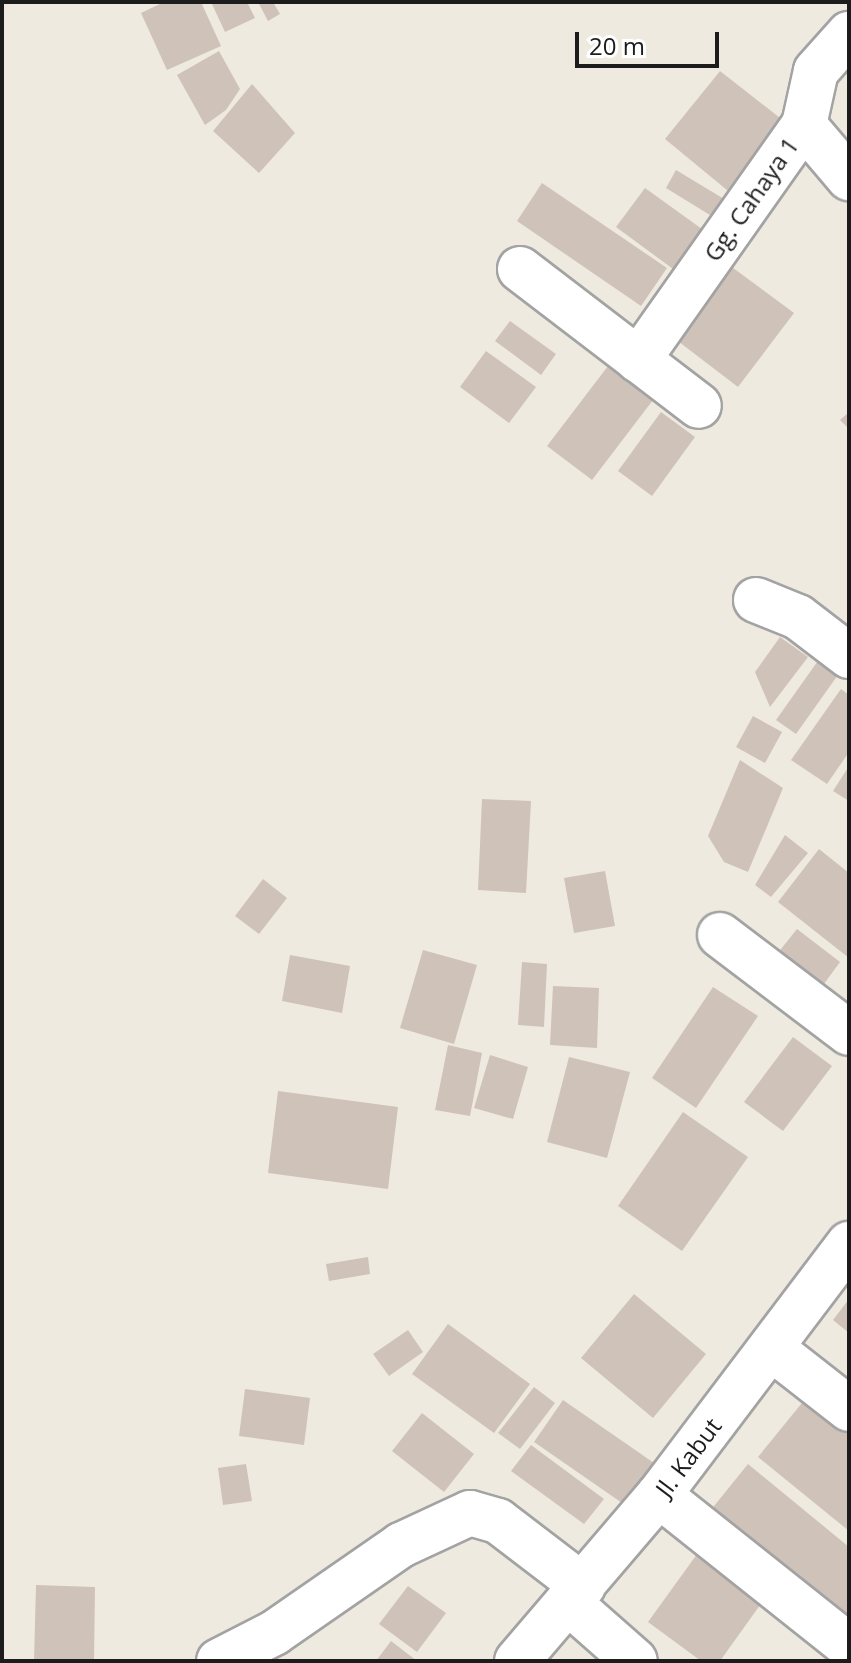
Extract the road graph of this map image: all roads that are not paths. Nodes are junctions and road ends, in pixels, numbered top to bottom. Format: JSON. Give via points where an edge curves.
{"nodes":[{"id":1,"x":849,"y":34,"type":"edge"},
{"id":2,"x":804,"y":125,"type":"junction"},
{"id":3,"x":849,"y":178,"type":"edge"},
{"id":4,"x":520,"y":269,"type":"dead end"},
{"id":5,"x":638,"y":360,"type":"junction"},
{"id":6,"x":699,"y":406,"type":"dead end"},
{"id":7,"x":756,"y":600,"type":"dead end"},
{"id":8,"x":849,"y":656,"type":"edge"},
{"id":9,"x":720,"y":935,"type":"dead end"},
{"id":10,"x":849,"y":1033,"type":"edge"},
{"id":11,"x":849,"y":1244,"type":"edge"},
{"id":12,"x":771,"y":1348,"type":"junction"},
{"id":13,"x":849,"y":1409,"type":"edge"},
{"id":14,"x":659,"y":1495,"type":"junction"},
{"id":15,"x":575,"y":1594,"type":"junction"},
{"id":16,"x":849,"y":1646,"type":"edge"},
{"id":17,"x":219,"y":1661,"type":"edge"},
{"id":18,"x":517,"y":1661,"type":"edge"},
{"id":19,"x":635,"y":1661,"type":"edge"}],
"edges":[{"from":1,"to":2,"type":"street","name":"Gg. Cahaya 1","via":[[816,71]]},
{"from":2,"to":3,"type":"street"},
{"from":2,"to":5,"type":"street","name":"Gg. Cahaya 1"},
{"from":4,"to":5,"type":"street"},
{"from":5,"to":6,"type":"street"},
{"from":7,"to":8,"type":"street","via":[[798,617]]},
{"from":9,"to":10,"type":"street"},
{"from":11,"to":12,"type":"street","name":"Jl. Kabut"},
{"from":12,"to":13,"type":"street"},
{"from":12,"to":14,"type":"street","name":"Jl. Kabut"},
{"from":14,"to":15,"type":"street","name":"Jl. Kabut"},
{"from":14,"to":16,"type":"street"},
{"from":15,"to":17,"type":"street","via":[[498,1521],[470,1513],[412,1539],[274,1633]]},
{"from":15,"to":18,"type":"street","name":"Jl. Kabut"},
{"from":15,"to":19,"type":"street"}]}
